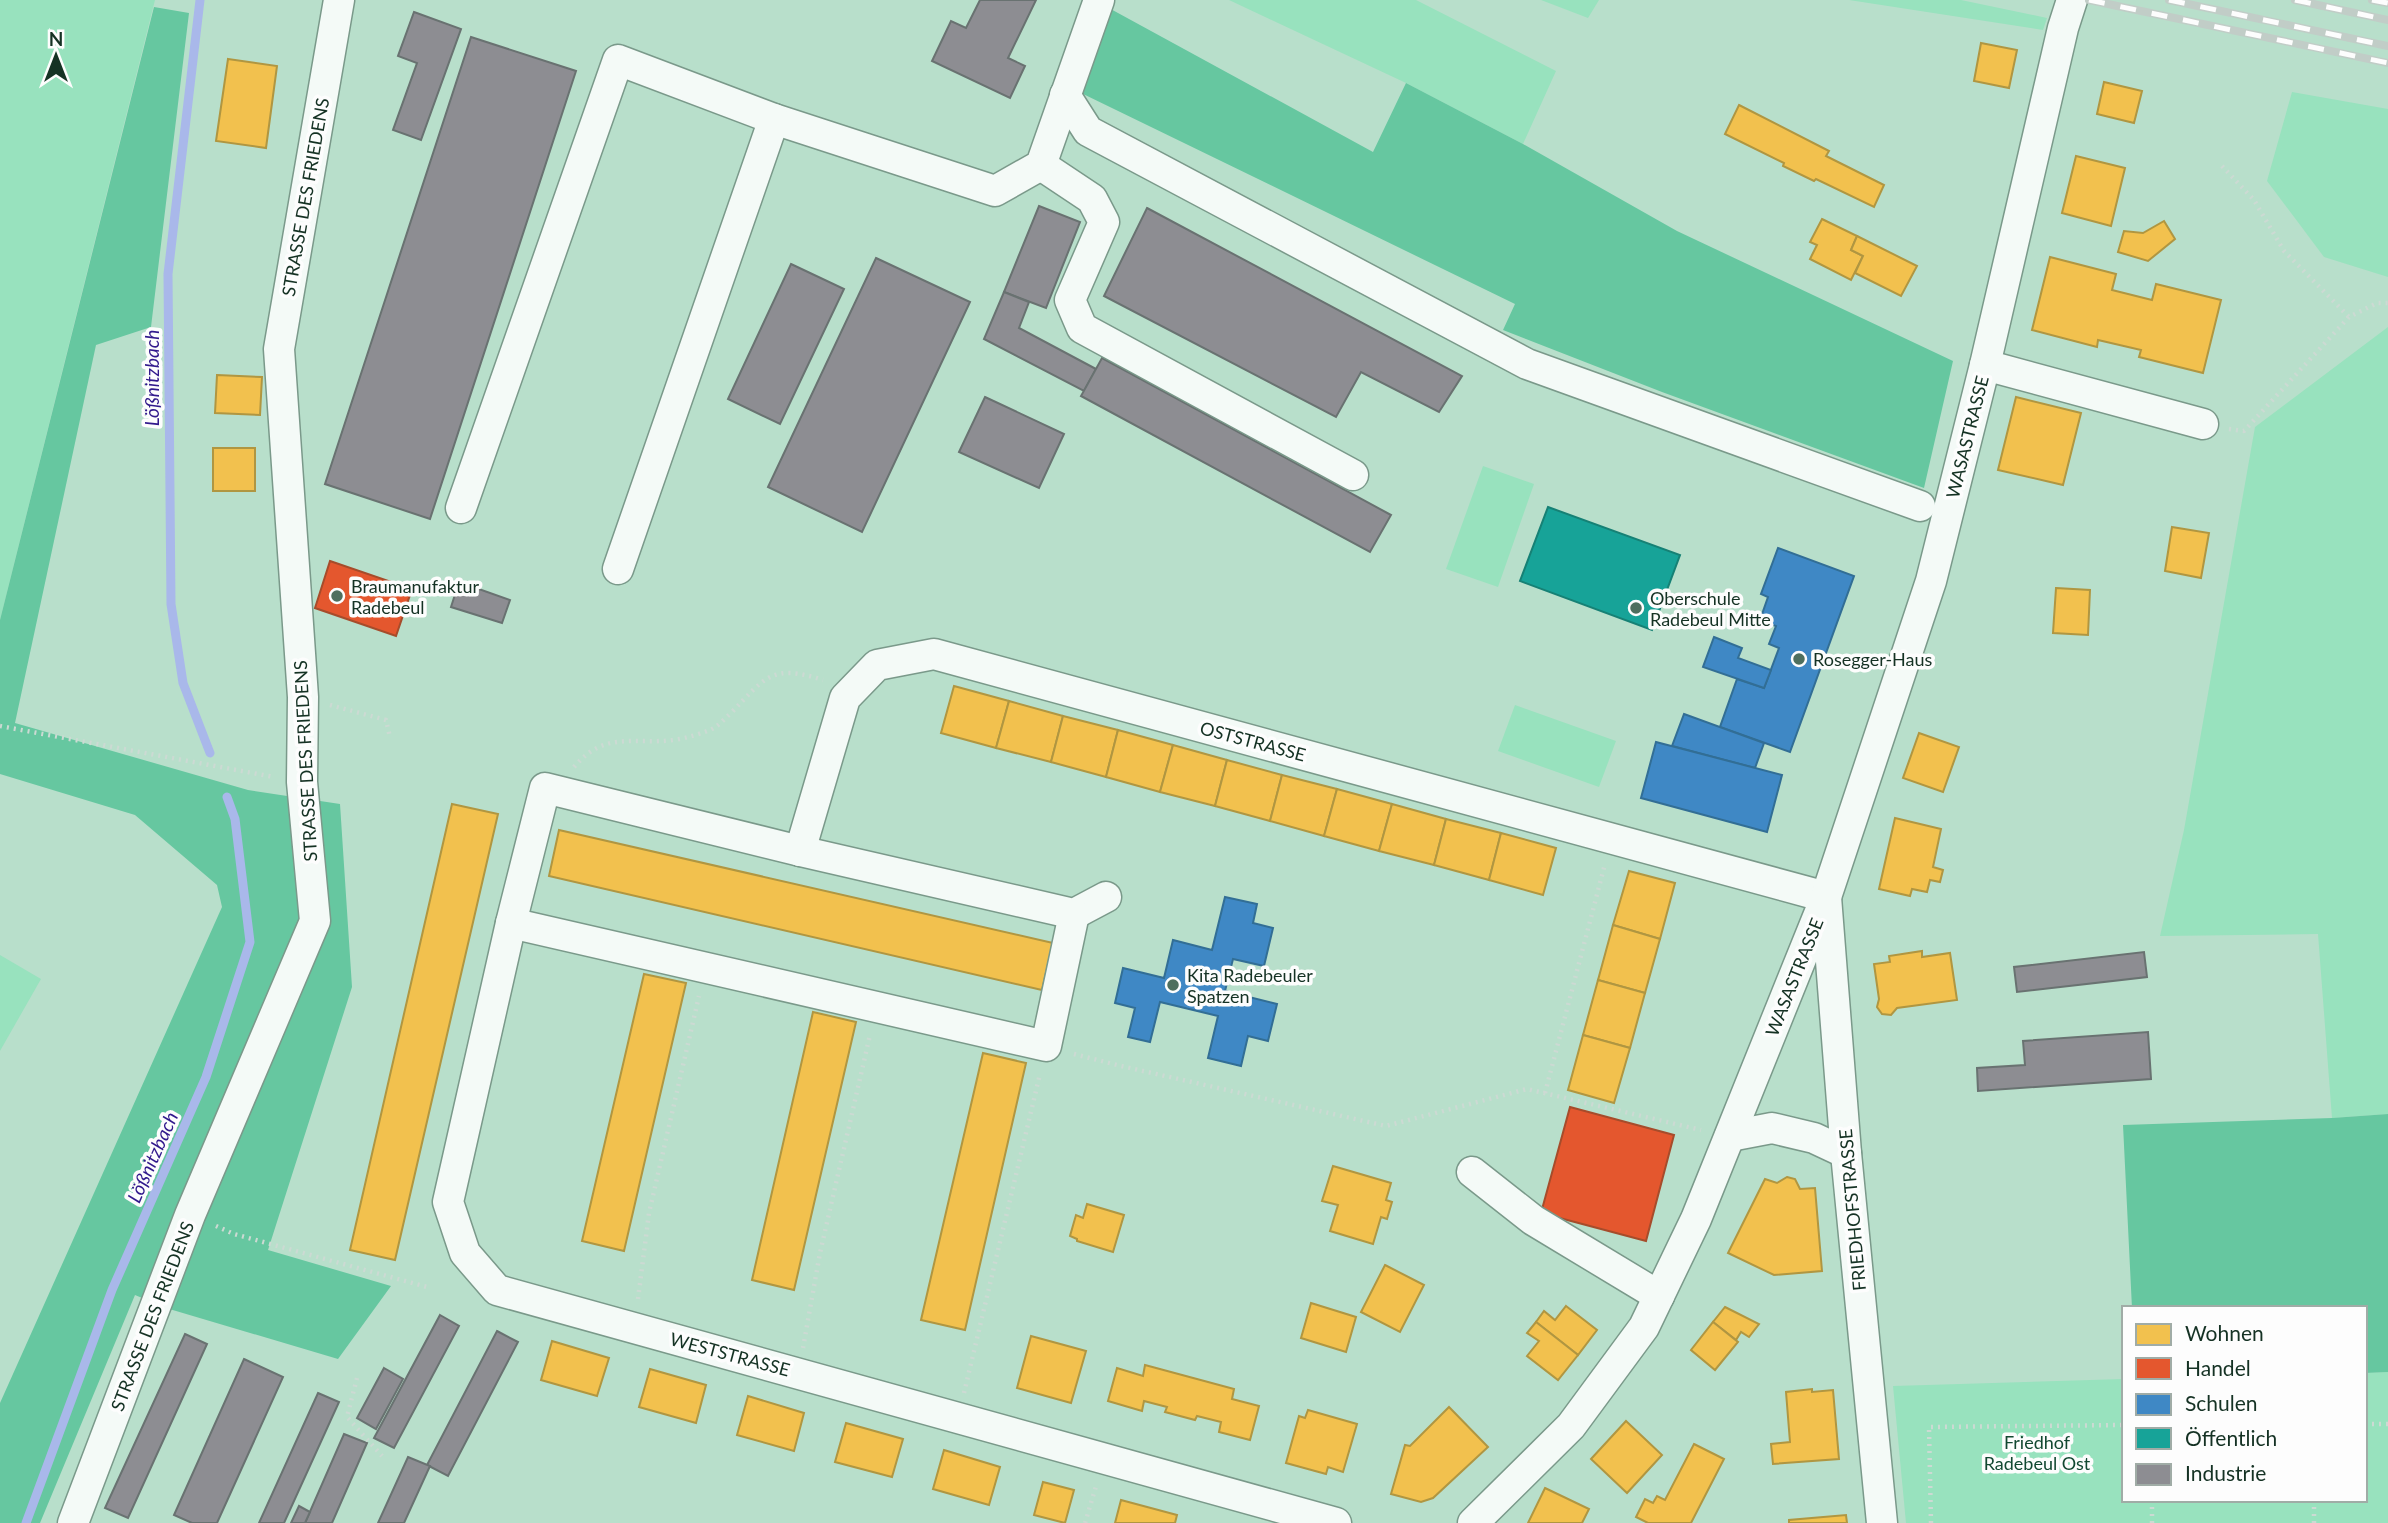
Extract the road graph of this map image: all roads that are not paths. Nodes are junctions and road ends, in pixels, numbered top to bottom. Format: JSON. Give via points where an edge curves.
{"nodes":[{"id":1,"x":339,"y":0,"type":"edge"},
{"id":2,"x":1099,"y":0,"type":"edge"},
{"id":3,"x":2072,"y":0,"type":"edge"},
{"id":4,"x":1065,"y":96,"type":"junction"},
{"id":5,"x":774,"y":119,"type":"junction"},
{"id":6,"x":1041,"y":165,"type":"junction"},
{"id":7,"x":1985,"y":365,"type":"junction"},
{"id":8,"x":2203,"y":424,"type":"road end"},
{"id":9,"x":1353,"y":475,"type":"dead end"},
{"id":10,"x":1920,"y":506,"type":"dead end"},
{"id":11,"x":461,"y":508,"type":"dead end"},
{"id":12,"x":618,"y":569,"type":"dead end"},
{"id":13,"x":800,"y":851,"type":"junction"},
{"id":14,"x":1106,"y":897,"type":"dead end"},
{"id":15,"x":1826,"y":897,"type":"junction"},
{"id":16,"x":1074,"y":914,"type":"junction"},
{"id":17,"x":511,"y":923,"type":"junction"},
{"id":18,"x":1730,"y":1136,"type":"junction"},
{"id":19,"x":1846,"y":1153,"type":"junction"},
{"id":20,"x":1472,"y":1172,"type":"dead end"},
{"id":21,"x":1659,"y":1296,"type":"junction"},
{"id":22,"x":73,"y":1523,"type":"edge"},
{"id":23,"x":1336,"y":1523,"type":"edge"},
{"id":24,"x":1473,"y":1523,"type":"edge"},
{"id":25,"x":1882,"y":1523,"type":"edge"}],
"edges":[{"from":1,"to":22,"type":"street","name":"STRASSE DES FRIEDENS","via":[[279,349],[314,921],[190,1215]]},
{"from":2,"to":4,"type":"street"},
{"from":3,"to":7,"type":"street","name":"WASASTRASSE"},
{"from":4,"to":6,"type":"street"},
{"from":4,"to":10,"type":"street","via":[[1088,131],[1527,364]]},
{"from":5,"to":6,"type":"street","via":[[995,191]]},
{"from":5,"to":11,"type":"street","via":[[618,60]]},
{"from":5,"to":12,"type":"street"},
{"from":6,"to":9,"type":"street","via":[[1092,199],[1104,222],[1070,300],[1082,328]]},
{"from":7,"to":8,"type":"street","name":"WASASTRASSE"},
{"from":7,"to":15,"type":"street","name":"WASASTRASSE","via":[[1931,581]]},
{"from":13,"to":15,"type":"street","name":"OSTSTRASSE","via":[[845,698],[877,665],[934,654]]},
{"from":13,"to":16,"type":"street"},
{"from":13,"to":17,"type":"street","name":"WESTSTRASSE","via":[[545,788]]},
{"from":14,"to":16,"type":"street"},
{"from":15,"to":18,"type":"street","name":"WASASTRASSE"},
{"from":15,"to":19,"type":"street","name":"FRIEDHOFSTRASSE"},
{"from":16,"to":17,"type":"street","via":[[1046,1046]]},
{"from":17,"to":23,"type":"street","name":"WESTSTRASSE","via":[[448,1202],[465,1253],[497,1290]]},
{"from":18,"to":19,"type":"street","via":[[1772,1128],[1814,1138]]},
{"from":18,"to":21,"type":"street","name":"WASASTRASSE"},
{"from":19,"to":25,"type":"street","name":"FRIEDHOFSTRASSE"},
{"from":20,"to":21,"type":"street","via":[[1533,1220]]},
{"from":21,"to":24,"type":"street","name":"WASASTRASSE","via":[[1644,1327],[1571,1426]]}]}
